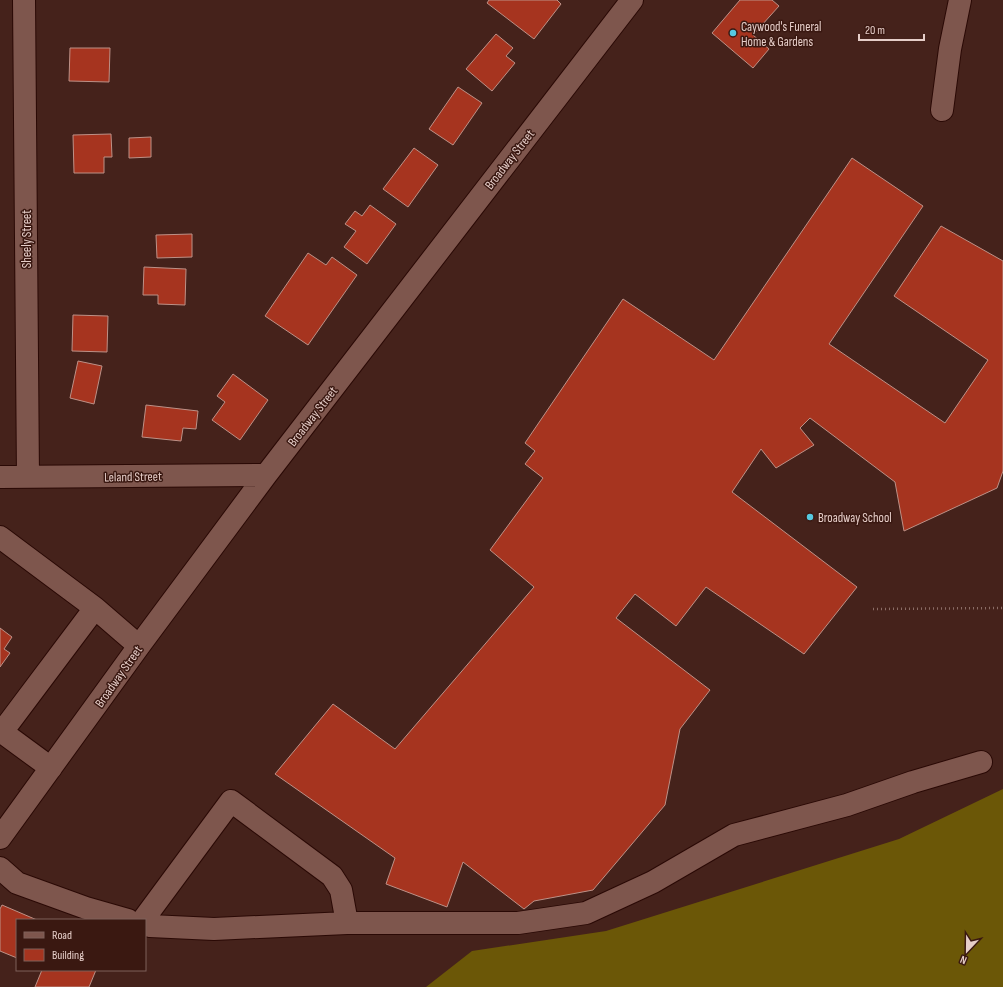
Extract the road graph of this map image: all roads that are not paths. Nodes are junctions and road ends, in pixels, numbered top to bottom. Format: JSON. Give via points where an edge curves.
{"nodes":[{"id":1,"x":24,"y":0,"type":"edge"},
{"id":2,"x":632,"y":0,"type":"edge"},
{"id":3,"x":960,"y":0,"type":"edge"},
{"id":4,"x":942,"y":110,"type":"dead end"},
{"id":5,"x":266,"y":475,"type":"junction"},
{"id":6,"x":0,"y":477,"type":"edge"},
{"id":7,"x":28,"y":477,"type":"junction"},
{"id":8,"x":0,"y":537,"type":"edge"},
{"id":9,"x":95,"y":608,"type":"junction"},
{"id":10,"x":139,"y":646,"type":"junction"},
{"id":11,"x":1,"y":731,"type":"edge"},
{"id":12,"x":981,"y":762,"type":"dead end"},
{"id":13,"x":51,"y":768,"type":"junction"},
{"id":14,"x":0,"y":838,"type":"edge"},
{"id":15,"x":0,"y":868,"type":"edge"},
{"id":16,"x":124,"y":919,"type":"edge"},
{"id":17,"x":144,"y":919,"type":"edge"},
{"id":18,"x":348,"y":923,"type":"junction"},
{"id":19,"x":146,"y":925,"type":"edge"}],
"edges":[{"from":1,"to":7,"type":"street","name":"Sheely Street"},
{"from":2,"to":5,"type":"street","name":"Broadway Street"},
{"from":3,"to":4,"type":"street"},
{"from":5,"to":7,"type":"street","name":"Leland Street"},
{"from":5,"to":10,"type":"street","name":"Broadway Street"},
{"from":6,"to":7,"type":"street","name":"Leland Street"},
{"from":8,"to":9,"type":"street"},
{"from":9,"to":10,"type":"street"},
{"from":9,"to":11,"type":"street"},
{"from":10,"to":13,"type":"street","name":"Broadway Street"},
{"from":11,"to":13,"type":"street"},
{"from":12,"to":18,"type":"street","via":[[847,805],[734,835],[653,882],[586,913],[518,923]]},
{"from":13,"to":14,"type":"street","name":"Broadway Street"},
{"from":15,"to":16,"type":"street","via":[[17,883]]},
{"from":17,"to":18,"type":"street","via":[[231,801],[332,876],[341,890]]},
{"from":18,"to":19,"type":"street","via":[[214,929]]}]}
